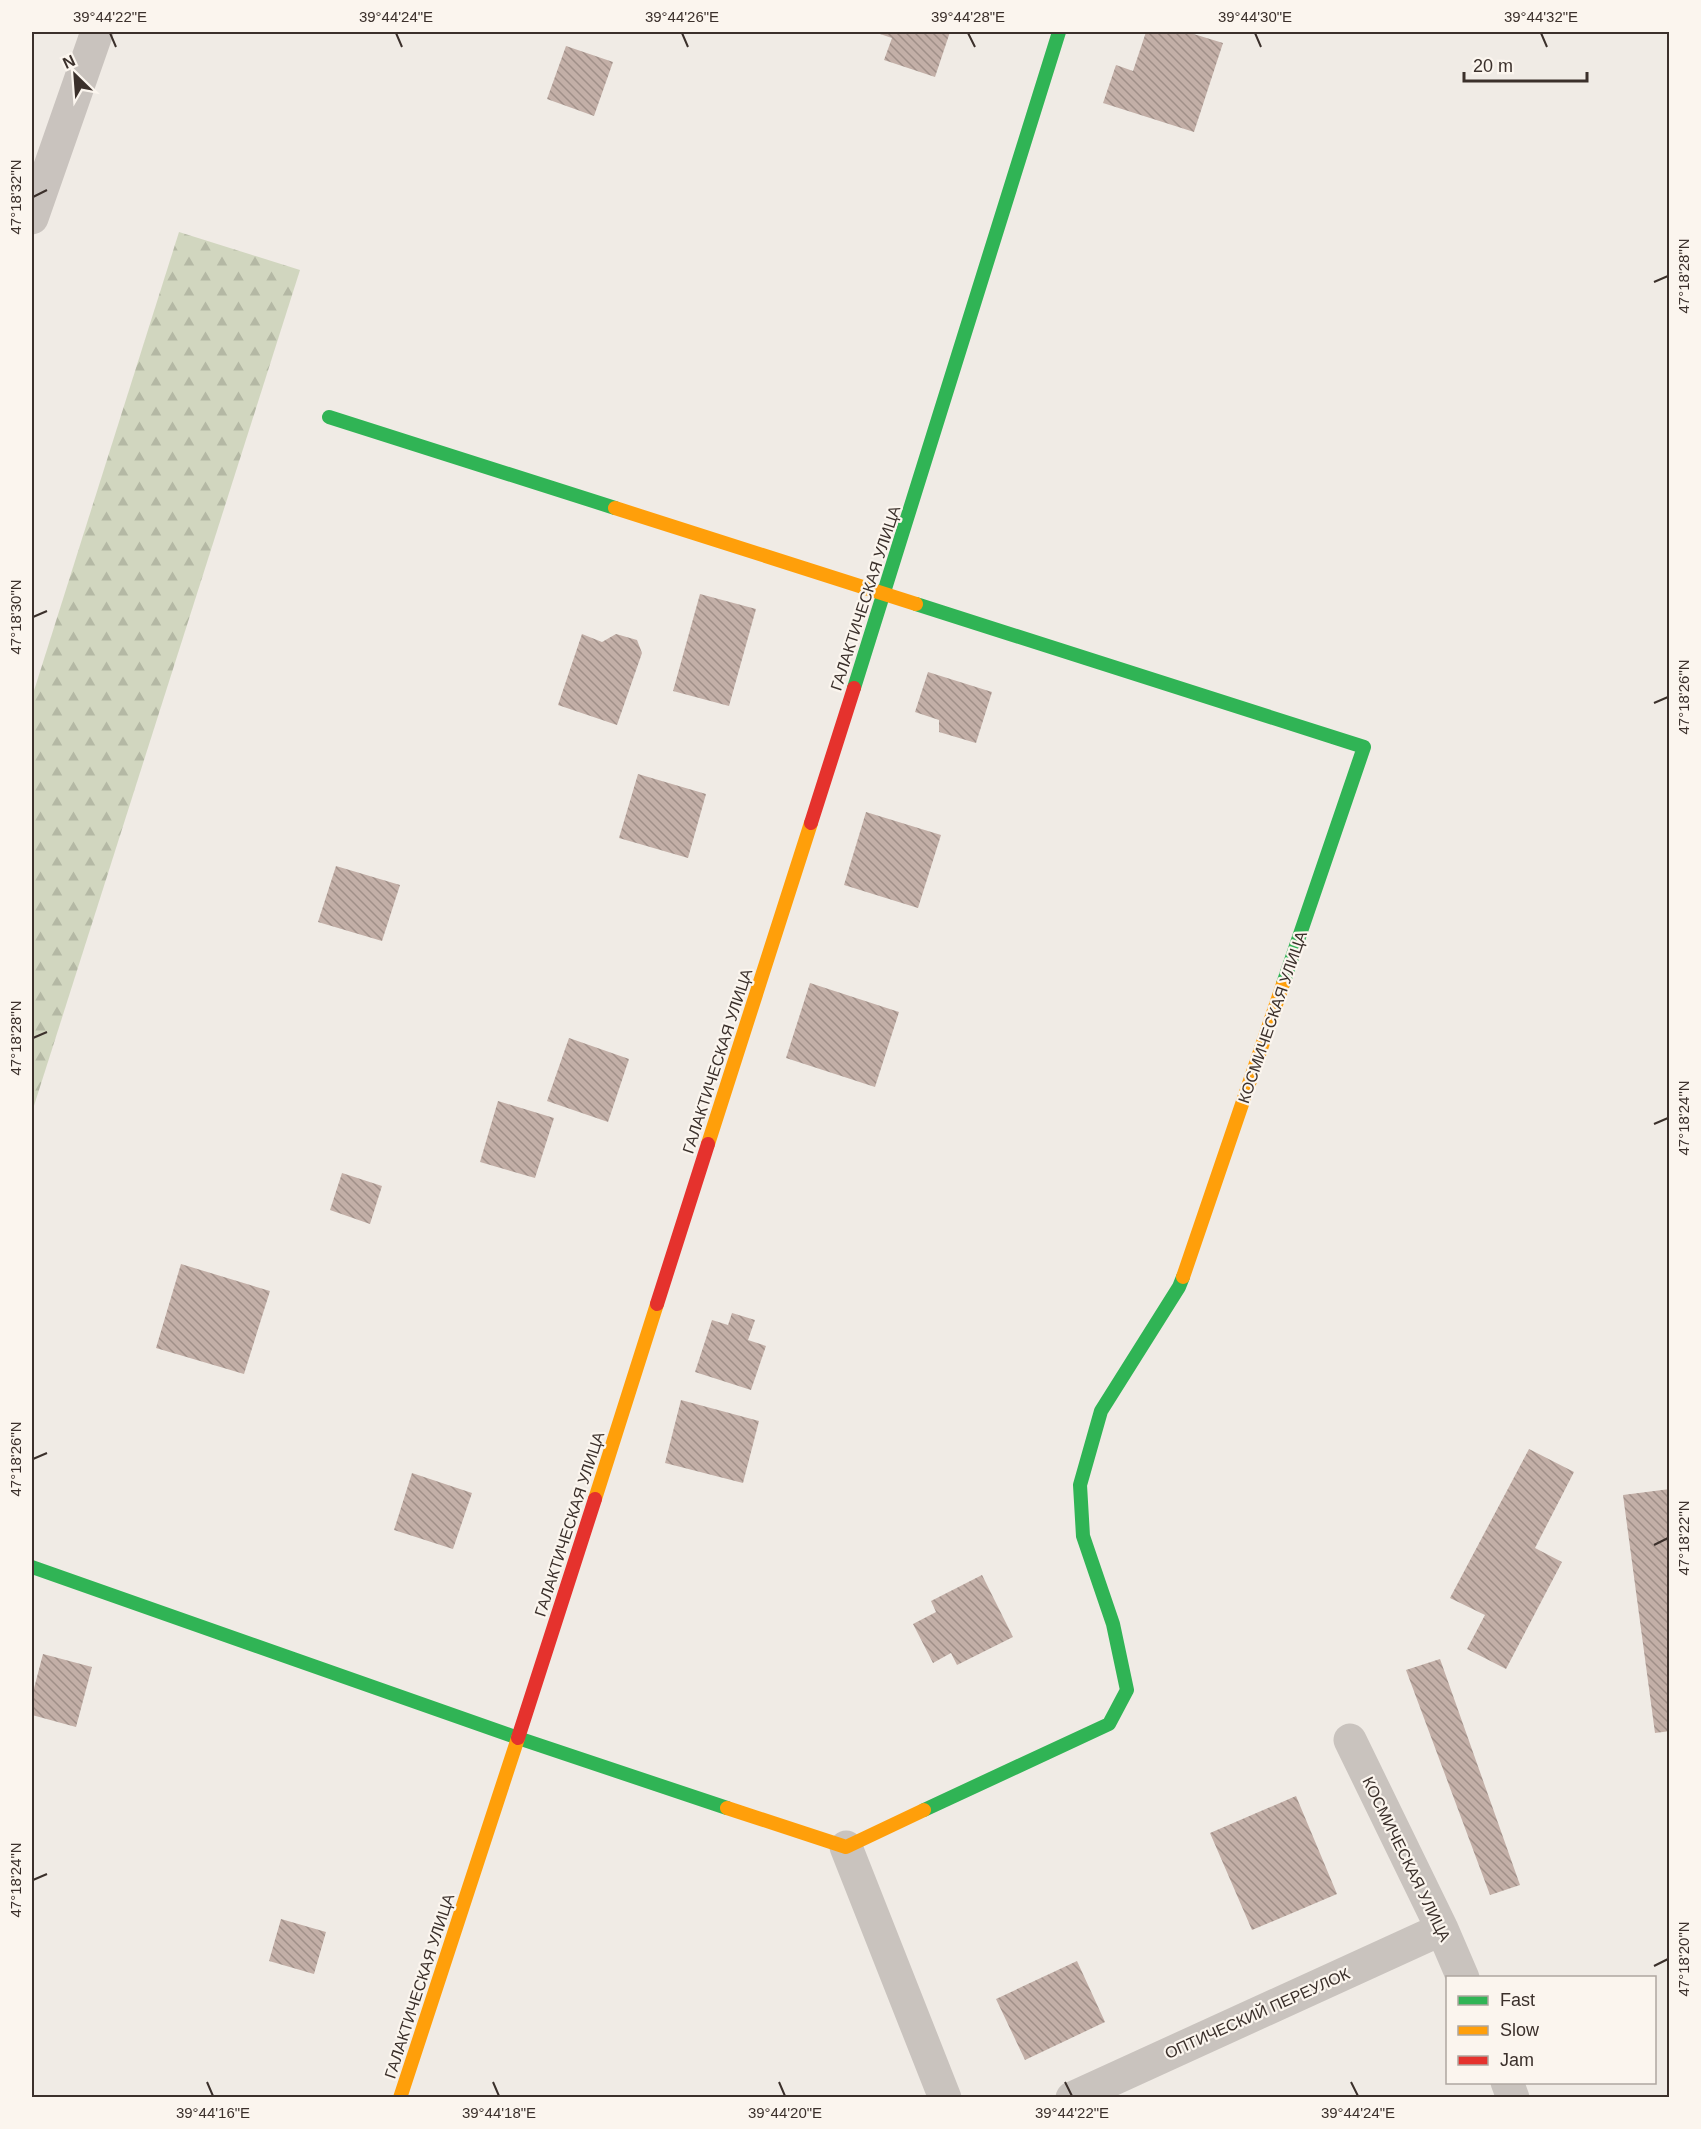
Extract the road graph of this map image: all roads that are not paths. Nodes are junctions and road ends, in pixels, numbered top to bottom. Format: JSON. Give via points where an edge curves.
{"nodes":[{"id":1,"x":97,"y":32,"type":"edge"},
{"id":2,"x":1059,"y":32,"type":"edge"},
{"id":3,"x":32,"y":218,"type":"edge"},
{"id":4,"x":329,"y":417,"type":"dead end"},
{"id":5,"x":884,"y":594,"type":"junction"},
{"id":6,"x":32,"y":1567,"type":"edge"},
{"id":7,"x":518,"y":1738,"type":"junction"},
{"id":8,"x":1350,"y":1740,"type":"dead end"},
{"id":9,"x":846,"y":1847,"type":"junction"},
{"id":10,"x":1442,"y":1929,"type":"junction"},
{"id":11,"x":1463,"y":1976,"type":"edge"},
{"id":12,"x":400,"y":2097,"type":"edge"},
{"id":13,"x":945,"y":2097,"type":"edge"},
{"id":14,"x":1072,"y":2097,"type":"edge"}],
"edges":[{"from":1,"to":3,"type":"street"},
{"from":2,"to":5,"type":"street","name":"ГАЛАКТИЧЕСКАЯ УЛИЦА"},
{"from":4,"to":5,"type":"street"},
{"from":5,"to":7,"type":"street","name":"ГАЛАКТИЧЕСКАЯ УЛИЦА"},
{"from":5,"to":9,"type":"street","name":"КОСМИЧЕСКАЯ УЛИЦА","via":[[1364,747],[1179,1287],[1101,1411],[1080,1485],[1083,1536],[1113,1624],[1127,1690],[1109,1724]]},
{"from":6,"to":7,"type":"street"},
{"from":7,"to":9,"type":"street"},
{"from":7,"to":12,"type":"street","name":"ГАЛАКТИЧЕСКАЯ УЛИЦА"},
{"from":8,"to":10,"type":"street","name":"КОСМИЧЕСКАЯ УЛИЦА"},
{"from":9,"to":13,"type":"street"},
{"from":10,"to":11,"type":"street","name":"КОСМИЧЕСКАЯ УЛИЦА"},
{"from":10,"to":14,"type":"street","name":"ОПТИЧЕСКИЙ ПЕРЕУЛОК"}]}
